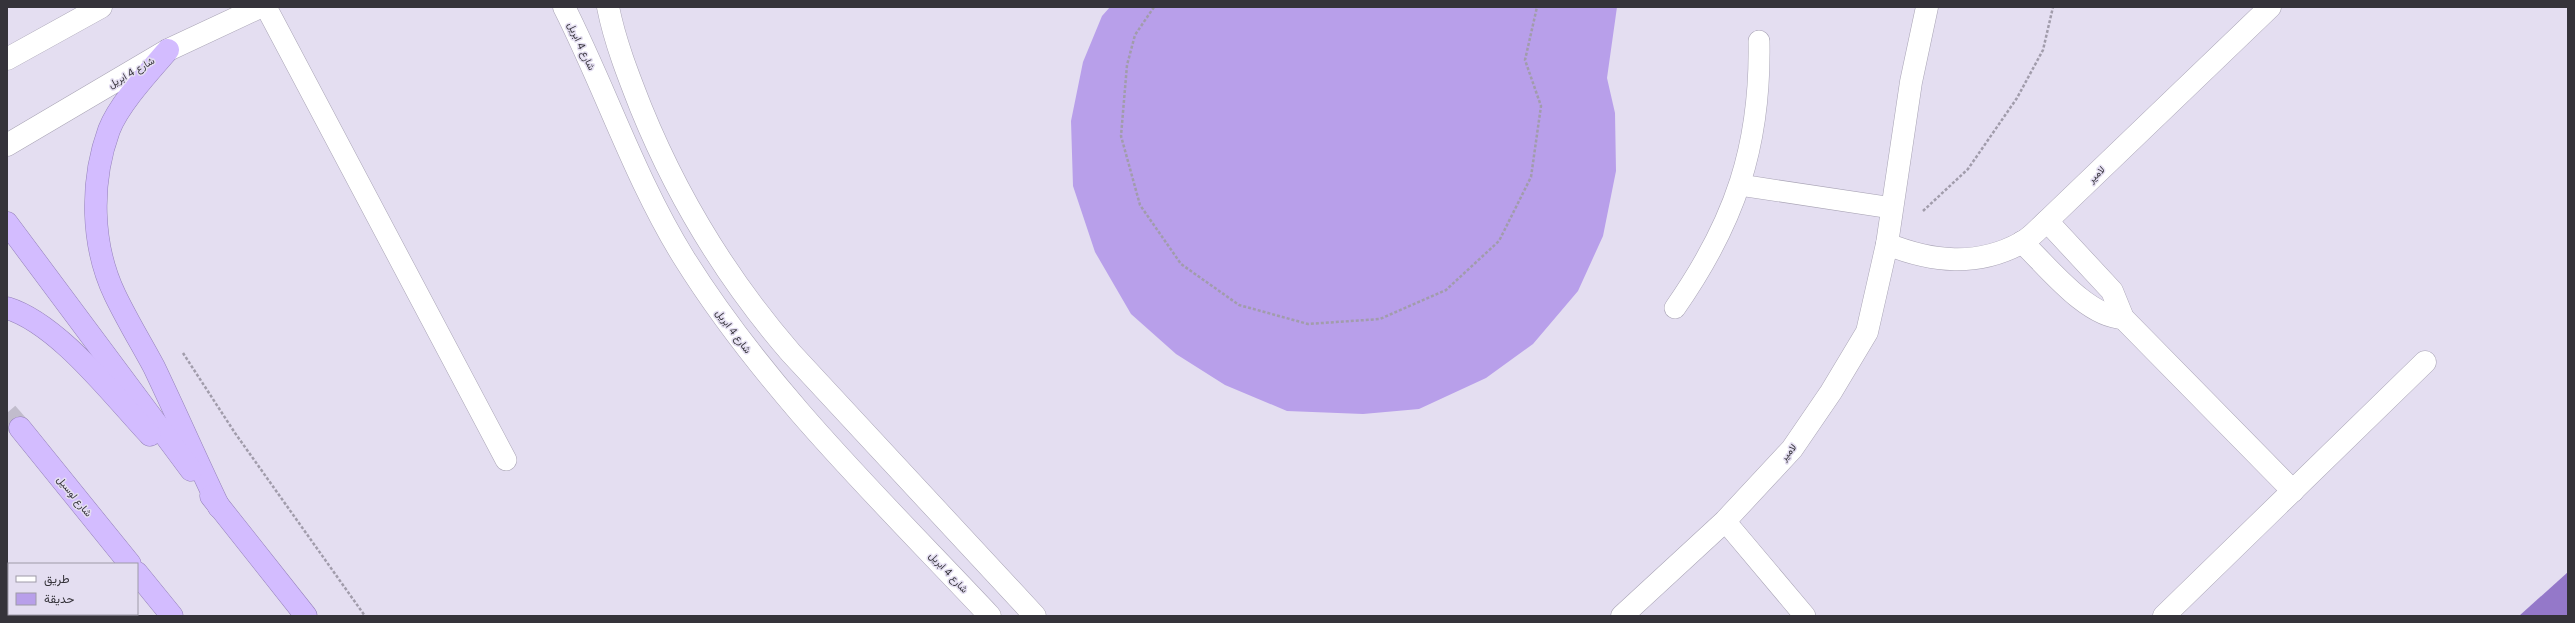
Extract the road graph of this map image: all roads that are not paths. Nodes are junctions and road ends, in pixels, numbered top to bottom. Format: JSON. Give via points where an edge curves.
{"nodes":[{"id":1,"x":101,"y":7,"type":"edge"},
{"id":2,"x":260,"y":7,"type":"edge"},
{"id":3,"x":266,"y":7,"type":"edge"},
{"id":4,"x":564,"y":7,"type":"edge"},
{"id":5,"x":608,"y":7,"type":"edge"},
{"id":6,"x":1927,"y":7,"type":"edge"},
{"id":7,"x":2270,"y":7,"type":"edge"},
{"id":8,"x":1759,"y":41,"type":"dead end"},
{"id":9,"x":168,"y":50,"type":"junction"},
{"id":10,"x":7,"y":59,"type":"edge"},
{"id":11,"x":7,"y":145,"type":"edge"},
{"id":12,"x":669,"y":171,"type":"junction"},
{"id":13,"x":643,"y":184,"type":"junction"},
{"id":14,"x":1740,"y":185,"type":"junction"},
{"id":15,"x":1892,"y":208,"type":"junction"},
{"id":16,"x":2048,"y":221,"type":"junction"},
{"id":17,"x":7,"y":223,"type":"edge"},
{"id":18,"x":2022,"y":242,"type":"junction"},
{"id":19,"x":1887,"y":244,"type":"junction"},
{"id":20,"x":7,"y":308,"type":"edge"},
{"id":21,"x":1675,"y":308,"type":"dead end"},
{"id":22,"x":2124,"y":318,"type":"junction"},
{"id":23,"x":2426,"y":362,"type":"dead end"},
{"id":24,"x":20,"y":428,"type":"tunnel mouth"},
{"id":25,"x":506,"y":460,"type":"dead end"},
{"id":26,"x":2293,"y":491,"type":"junction"},
{"id":27,"x":219,"y":507,"type":"junction"},
{"id":28,"x":1725,"y":521,"type":"junction"},
{"id":29,"x":129,"y":563,"type":"edge"},
{"id":30,"x":138,"y":574,"type":"edge"},
{"id":31,"x":1001,"y":580,"type":"junction"},
{"id":32,"x":984,"y":610,"type":"edge"},
{"id":33,"x":172,"y":616,"type":"edge"},
{"id":34,"x":306,"y":616,"type":"edge"},
{"id":35,"x":1035,"y":616,"type":"edge"},
{"id":36,"x":1622,"y":616,"type":"edge"},
{"id":37,"x":1805,"y":616,"type":"edge"},
{"id":38,"x":2164,"y":616,"type":"edge"}],
"edges":[{"from":1,"to":10,"type":"street"},
{"from":2,"to":9,"type":"street","name":"شارع 4 ابريل"},
{"from":3,"to":25,"type":"lane"},
{"from":4,"to":13,"type":"street","name":"شارع 4 ابريل"},
{"from":5,"to":12,"type":"street","via":[[624,67]]},
{"from":6,"to":15,"type":"street","name":"لامير","via":[[1911,82]]},
{"from":7,"to":16,"type":"street","name":"لامير"},
{"from":8,"to":14,"type":"lane","via":[[1760,78],[1756,114]]},
{"from":9,"to":11,"type":"street","name":"شارع 4 ابريل"},
{"from":9,"to":27,"type":"highway","via":[[136,87],[109,129],[97,180],[96,220],[102,258],[115,295],[154,369]]},
{"from":12,"to":13,"type":"street"},
{"from":12,"to":31,"type":"street","via":[[704,237],[756,312],[790,353]]},
{"from":13,"to":32,"type":"street","name":"شارع 4 ابريل","via":[[705,292],[770,378]]},
{"from":14,"to":15,"type":"lane"},
{"from":14,"to":21,"type":"lane","via":[[1713,249]]},
{"from":15,"to":19,"type":"street","name":"لامير"},
{"from":16,"to":18,"type":"street","name":"لامير"},
{"from":16,"to":22,"type":"street","via":[[2112,291]]},
{"from":17,"to":27,"type":"highway"},
{"from":18,"to":19,"type":"street","name":"لامير","via":[[1996,254],[1969,259],[1941,260],[1914,255]]},
{"from":18,"to":22,"type":"street","via":[[2095,311],[2114,318]]},
{"from":19,"to":28,"type":"street","name":"لامير","via":[[1866,332],[1792,449]]},
{"from":20,"to":27,"type":"highway","via":[[22,312],[60,340]]},
{"from":22,"to":26,"type":"street"},
{"from":23,"to":26,"type":"street"},
{"from":24,"to":29,"type":"highway","name":"شارع لوسيل"},
{"from":26,"to":38,"type":"street"},
{"from":27,"to":34,"type":"highway"},
{"from":28,"to":36,"type":"street","name":"لامير"},
{"from":28,"to":37,"type":"lane"},
{"from":30,"to":33,"type":"highway"},
{"from":31,"to":32,"type":"street","name":"شارع 4 ابريل"},
{"from":31,"to":35,"type":"street"}]}
